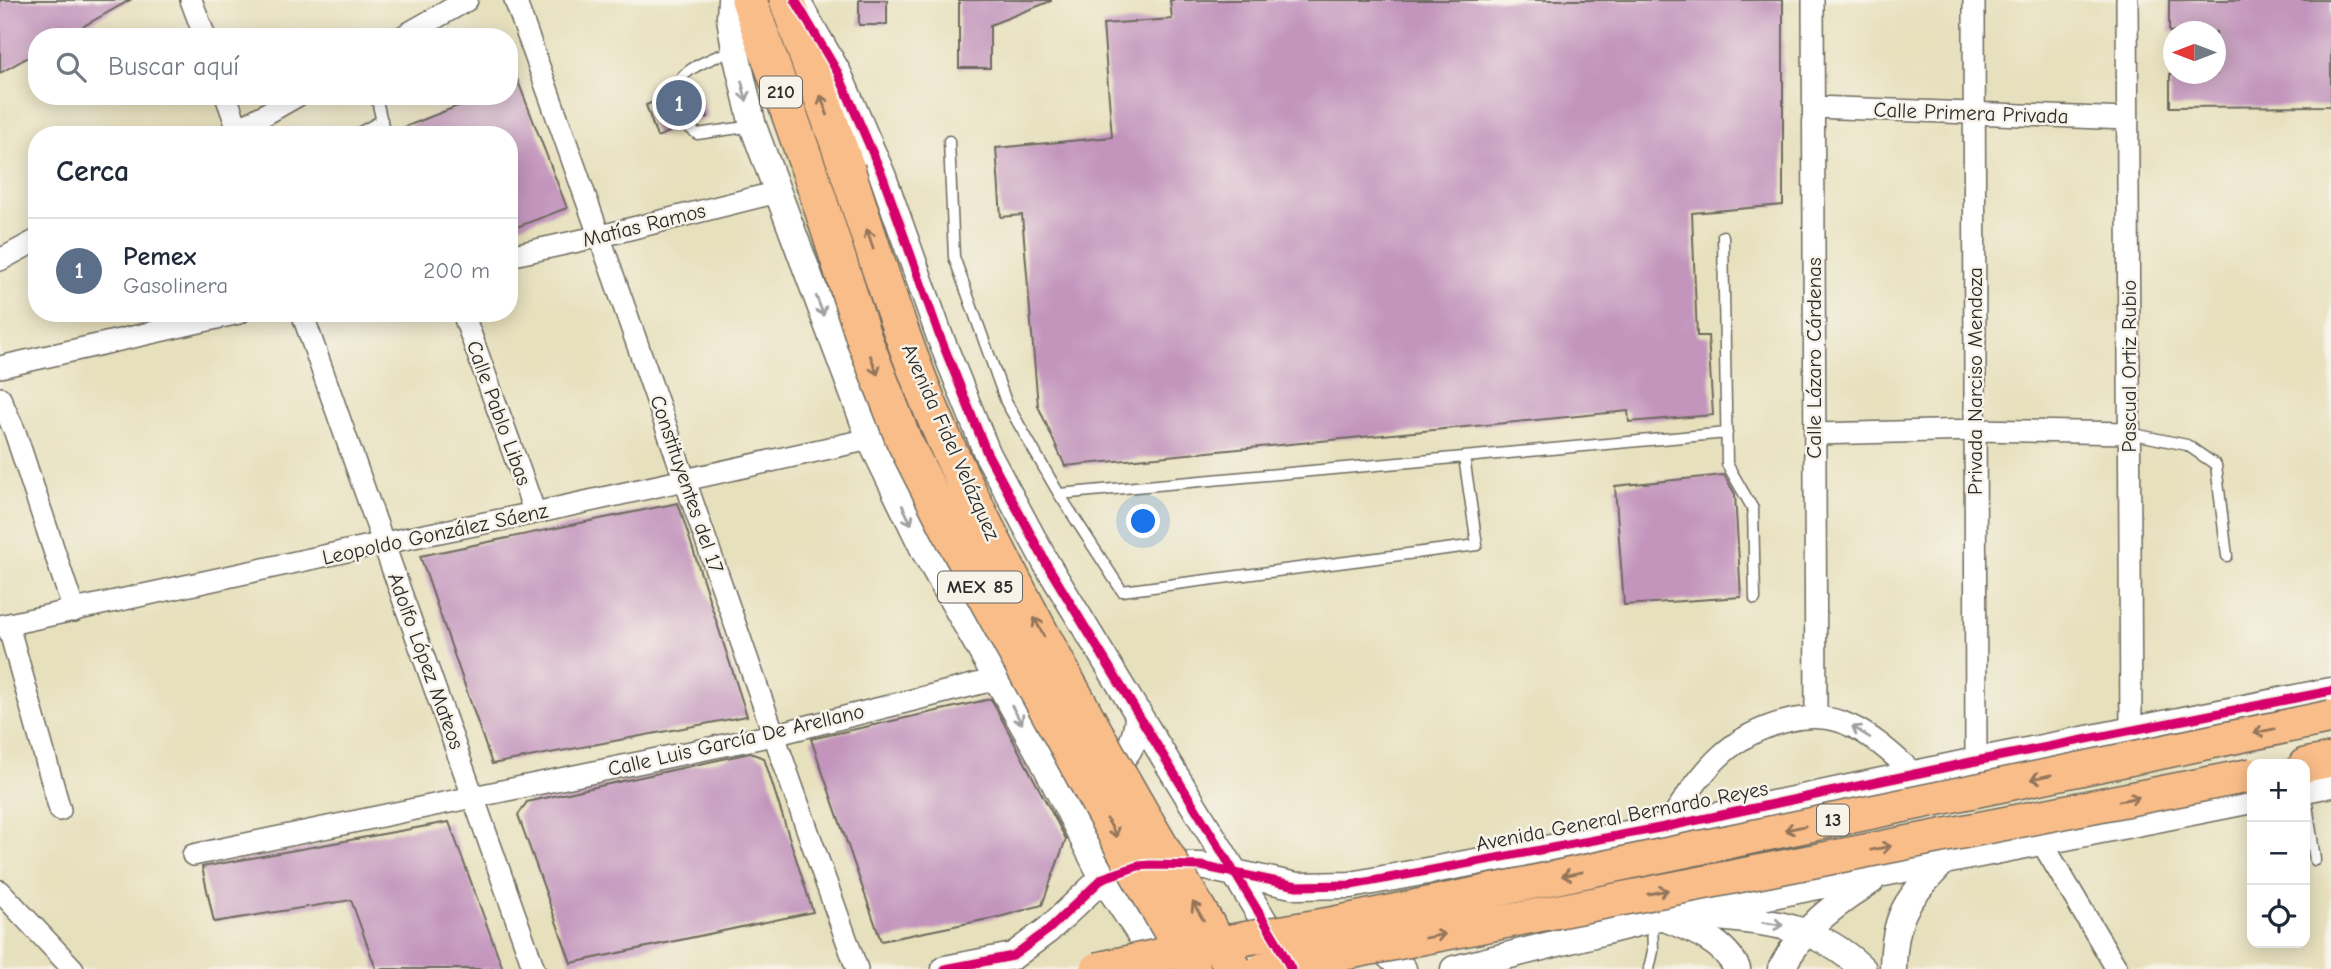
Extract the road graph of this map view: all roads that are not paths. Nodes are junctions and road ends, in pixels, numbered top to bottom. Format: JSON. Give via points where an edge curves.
{"nodes":[{"id":1,"x":191,"y":0,"type":"edge"},
{"id":2,"x":467,"y":0,"type":"edge"},
{"id":3,"x":515,"y":0,"type":"edge"},
{"id":4,"x":732,"y":0,"type":"edge"},
{"id":5,"x":748,"y":0,"type":"edge"},
{"id":6,"x":787,"y":0,"type":"edge"},
{"id":7,"x":795,"y":0,"type":"edge"},
{"id":8,"x":1813,"y":0,"type":"edge"},
{"id":9,"x":1974,"y":0,"type":"edge"},
{"id":10,"x":2127,"y":0,"type":"edge"},
{"id":11,"x":202,"y":28,"type":"edge"},
{"id":12,"x":418,"y":28,"type":"edge"},
{"id":13,"x":735,"y":49,"type":"junction"},
{"id":14,"x":675,"y":93,"type":"dead end"},
{"id":15,"x":228,"y":105,"type":"edge"},
{"id":16,"x":282,"y":105,"type":"edge"},
{"id":17,"x":378,"y":105,"type":"edge"},
{"id":18,"x":1814,"y":107,"type":"junction"},
{"id":19,"x":1975,"y":113,"type":"junction"},
{"id":20,"x":2127,"y":118,"type":"junction"},
{"id":21,"x":382,"y":120,"type":"junction"},
{"id":22,"x":687,"y":125,"type":"dead end"},
{"id":23,"x":234,"y":126,"type":"edge"},
{"id":24,"x":248,"y":126,"type":"edge"},
{"id":25,"x":371,"y":126,"type":"edge"},
{"id":26,"x":383,"y":126,"type":"edge"},
{"id":27,"x":753,"y":126,"type":"junction"},
{"id":28,"x":949,"y":141,"type":"dead end"},
{"id":29,"x":847,"y":169,"type":"joint"},
{"id":30,"x":814,"y":184,"type":"joint"},
{"id":31,"x":778,"y":191,"type":"junction"},
{"id":32,"x":601,"y":236,"type":"junction"},
{"id":33,"x":1723,"y":236,"type":"dead end"},
{"id":34,"x":28,"y":245,"type":"edge"},
{"id":35,"x":518,"y":254,"type":"edge"},
{"id":36,"x":0,"y":260,"type":"edge"},
{"id":37,"x":199,"y":322,"type":"edge"},
{"id":38,"x":305,"y":322,"type":"edge"},
{"id":39,"x":466,"y":322,"type":"edge"},
{"id":40,"x":0,"y":367,"type":"edge"},
{"id":41,"x":0,"y":398,"type":"edge"},
{"id":42,"x":1975,"y":430,"type":"junction"},
{"id":43,"x":1727,"y":433,"type":"junction"},
{"id":44,"x":2129,"y":433,"type":"junction"},
{"id":45,"x":1815,"y":434,"type":"junction"},
{"id":46,"x":870,"y":439,"type":"junction"},
{"id":47,"x":1464,"y":457,"type":"junction"},
{"id":48,"x":686,"y":480,"type":"junction"},
{"id":49,"x":1059,"y":494,"type":"junction"},
{"id":50,"x":535,"y":513,"type":"junction"},
{"id":51,"x":384,"y":543,"type":"junction"},
{"id":52,"x":2227,"y":556,"type":"dead end"},
{"id":53,"x":1755,"y":599,"type":"dead end"},
{"id":54,"x":74,"y":611,"type":"junction"},
{"id":55,"x":4,"y":625,"type":"edge"},
{"id":56,"x":997,"y":679,"type":"junction"},
{"id":57,"x":2331,"y":691,"type":"edge"},
{"id":58,"x":1138,"y":713,"type":"junction"},
{"id":59,"x":1816,"y":717,"type":"junction"},
{"id":60,"x":2331,"y":717,"type":"edge"},
{"id":61,"x":2131,"y":732,"type":"junction"},
{"id":62,"x":773,"y":735,"type":"junction"},
{"id":63,"x":1042,"y":758,"type":"junction"},
{"id":64,"x":2331,"y":760,"type":"edge"},
{"id":65,"x":1976,"y":761,"type":"junction"},
{"id":66,"x":2310,"y":764,"type":"edge"},
{"id":67,"x":1915,"y":774,"type":"junction"},
{"id":68,"x":2247,"y":776,"type":"edge"},
{"id":69,"x":2331,"y":784,"type":"edge"},
{"id":70,"x":2310,"y":788,"type":"edge"},
{"id":71,"x":474,"y":796,"type":"junction"},
{"id":72,"x":2247,"y":801,"type":"edge"},
{"id":73,"x":60,"y":810,"type":"dead end"},
{"id":74,"x":2308,"y":822,"type":"edge"},
{"id":75,"x":1665,"y":827,"type":"junction"},
{"id":76,"x":2041,"y":841,"type":"junction"},
{"id":77,"x":193,"y":855,"type":"dead end"},
{"id":78,"x":1946,"y":859,"type":"junction"},
{"id":79,"x":2315,"y":860,"type":"dead end"},
{"id":80,"x":1234,"y":872,"type":"junction"},
{"id":81,"x":1883,"y":874,"type":"junction"},
{"id":82,"x":1400,"y":876,"type":"junction"},
{"id":83,"x":1103,"y":878,"type":"junction"},
{"id":84,"x":0,"y":891,"type":"edge"},
{"id":85,"x":1665,"y":917,"type":"junction"},
{"id":86,"x":1806,"y":931,"type":"junction"},
{"id":87,"x":1013,"y":956,"type":"junction"},
{"id":88,"x":73,"y":969,"type":"edge"},
{"id":89,"x":534,"y":969,"type":"edge"},
{"id":90,"x":857,"y":969,"type":"edge"},
{"id":91,"x":945,"y":969,"type":"edge"},
{"id":92,"x":1036,"y":969,"type":"edge"},
{"id":93,"x":1097,"y":969,"type":"edge"},
{"id":94,"x":1163,"y":969,"type":"edge"},
{"id":95,"x":1193,"y":969,"type":"edge"},
{"id":96,"x":1234,"y":969,"type":"edge"},
{"id":97,"x":1264,"y":969,"type":"edge"},
{"id":98,"x":1291,"y":969,"type":"edge"},
{"id":99,"x":1403,"y":969,"type":"edge"},
{"id":100,"x":1454,"y":969,"type":"edge"},
{"id":101,"x":1649,"y":969,"type":"edge"},
{"id":102,"x":1737,"y":969,"type":"edge"},
{"id":103,"x":1781,"y":969,"type":"edge"},
{"id":104,"x":1863,"y":969,"type":"edge"},
{"id":105,"x":1893,"y":969,"type":"edge"},
{"id":106,"x":2116,"y":969,"type":"edge"}],
"edges":[{"from":1,"to":11,"type":"street"},
{"from":2,"to":12,"type":"street"},
{"from":3,"to":32,"type":"street","name":"Constituyentes del 17"},
{"from":4,"to":13,"type":"street"},
{"from":5,"to":30,"type":"highway","name":"Avenida Fidel Velázquez","number":"210"},
{"from":29,"to":6,"type":"highway","name":"Avenida Fidel Velázquez","number":"210","one_way":true},
{"from":7,"to":58,"type":"street","via":[[838,73],[874,157],[987,453],[1046,563]]},
{"from":8,"to":18,"type":"street","name":"Calle Lázaro Cárdenas"},
{"from":9,"to":19,"type":"street","name":"Privada Narciso Mendoza"},
{"from":10,"to":20,"type":"street","name":"Pascual Ortiz Rubio"},
{"from":13,"to":14,"type":"lane","via":[[685,73]]},
{"from":13,"to":27,"type":"street","one_way":true},
{"from":15,"to":23,"type":"street"},
{"from":16,"to":24,"type":"street"},
{"from":17,"to":21,"type":"lane"},
{"from":18,"to":19,"type":"street","name":"Calle Primera Privada"},
{"from":18,"to":45,"type":"street","name":"Calle Lázaro Cárdenas"},
{"from":19,"to":20,"type":"street","name":"Calle Primera Privada"},
{"from":19,"to":42,"type":"street","name":"Privada Narciso Mendoza"},
{"from":20,"to":44,"type":"street","name":"Pascual Ortiz Rubio"},
{"from":21,"to":25,"type":"lane"},
{"from":21,"to":26,"type":"lane"},
{"from":22,"to":27,"type":"lane","via":[[697,134]]},
{"from":27,"to":31,"type":"street"},
{"from":28,"to":49,"type":"lane","via":[[957,268],[1006,402]]},
{"from":96,"to":29,"type":"highway","name":"Avenida Fidel Velázquez","number":"MEX 85","one_way":true,"bridge":true,"via":[[1070,686],[954,461],[897,320]]},
{"from":30,"to":95,"type":"highway","name":"Avenida Fidel Velázquez","number":"MEX 85","one_way":true,"bridge":true,"via":[[864,338],[904,441],[966,564]]},
{"from":31,"to":32,"type":"street","name":"Matías Ramos"},
{"from":31,"to":46,"type":"street","one_way":true},
{"from":32,"to":35,"type":"street","name":"Matías Ramos"},
{"from":32,"to":48,"type":"street","name":"Constituyentes del 17"},
{"from":33,"to":43,"type":"lane"},
{"from":34,"to":36,"type":"street"},
{"from":37,"to":40,"type":"street"},
{"from":38,"to":51,"type":"street","name":"Adolfo López Mateos"},
{"from":39,"to":50,"type":"street","name":"Calle Pablo Libas"},
{"from":41,"to":54,"type":"street"},
{"from":42,"to":44,"type":"street"},
{"from":42,"to":45,"type":"street"},
{"from":42,"to":65,"type":"street","name":"Privada Narciso Mendoza"},
{"from":43,"to":47,"type":"lane"},
{"from":43,"to":53,"type":"lane","via":[[1727,464],[1753,509]]},
{"from":44,"to":52,"type":"lane","via":[[2187,445],[2216,465]]},
{"from":44,"to":61,"type":"street","name":"Pascual Ortiz Rubio"},
{"from":45,"to":59,"type":"street","name":"Calle Lázaro Cárdenas"},
{"from":46,"to":48,"type":"street","name":"Leopoldo González Sáenz"},
{"from":46,"to":56,"type":"street","one_way":true,"via":[[925,552]]},
{"from":47,"to":49,"type":"lane"},
{"from":47,"to":49,"type":"lane","via":[[1477,545],[1122,592]]},
{"from":48,"to":50,"type":"street","name":"Leopoldo González Sáenz"},
{"from":48,"to":62,"type":"street","name":"Constituyentes del 17"},
{"from":50,"to":51,"type":"street","name":"Leopoldo González Sáenz"},
{"from":51,"to":54,"type":"street","name":"Leopoldo González Sáenz"},
{"from":51,"to":71,"type":"street","name":"Adolfo López Mateos"},
{"from":54,"to":55,"type":"street","name":"Leopoldo González Sáenz"},
{"from":55,"to":73,"type":"street"},
{"from":56,"to":62,"type":"street","name":"Calle Luis García De Arellano"},
{"from":56,"to":63,"type":"street","one_way":true},
{"from":57,"to":61,"type":"street","name":"Avenida General Bernardo Reyes"},
{"from":58,"to":63,"type":"street","via":[[1135,740],[1107,770],[1080,776]]},
{"from":58,"to":80,"type":"street"},
{"from":67,"to":59,"type":"street","one_way":true,"via":[[1849,724]]},
{"from":59,"to":75,"type":"street","via":[[1767,726],[1724,751]]},
{"from":60,"to":93,"type":"main road","number":"13","one_way":true,"bridge":true},
{"from":61,"to":65,"type":"street","name":"Avenida General Bernardo Reyes"},
{"from":62,"to":71,"type":"street","name":"Calle Luis García De Arellano"},
{"from":62,"to":90,"type":"street","name":"Constituyentes del 17"},
{"from":63,"to":83,"type":"street"},
{"from":64,"to":66,"type":"main road"},
{"from":65,"to":67,"type":"street","name":"Avenida General Bernardo Reyes"},
{"from":67,"to":75,"type":"street","name":"Avenida General Bernardo Reyes"},
{"from":97,"to":68,"type":"main road","number":"13","one_way":true,"bridge":true},
{"from":69,"to":70,"type":"street"},
{"from":71,"to":77,"type":"street","name":"Calle Luis García De Arellano"},
{"from":71,"to":89,"type":"street","name":"Adolfo López Mateos"},
{"from":72,"to":76,"type":"street"},
{"from":74,"to":79,"type":"lane"},
{"from":75,"to":82,"type":"street","name":"Avenida General Bernardo Reyes"},
{"from":76,"to":78,"type":"street"},
{"from":76,"to":106,"type":"street"},
{"from":78,"to":81,"type":"street"},
{"from":78,"to":105,"type":"street","via":[[1904,906]]},
{"from":80,"to":82,"type":"street","name":"Avenida General Bernardo Reyes","via":[[1322,887]]},
{"from":80,"to":83,"type":"street","name":"Avenida General Bernardo Reyes","via":[[1151,864]]},
{"from":80,"to":98,"type":"street"},
{"from":81,"to":85,"type":"street"},
{"from":81,"to":86,"type":"street"},
{"from":82,"to":99,"type":"street","via":[[1385,888],[1376,920],[1385,952]]},
{"from":83,"to":87,"type":"street","name":"Avenida General Bernardo Reyes"},
{"from":83,"to":94,"type":"street"},
{"from":84,"to":88,"type":"street"},
{"from":85,"to":86,"type":"street","one_way":true,"via":[[1760,922]]},
{"from":85,"to":100,"type":"street"},
{"from":85,"to":101,"type":"lane"},
{"from":85,"to":102,"type":"street","via":[[1715,943]]},
{"from":86,"to":103,"type":"street"},
{"from":86,"to":104,"type":"street","via":[[1834,945]]},
{"from":87,"to":91,"type":"street","name":"Avenida General Bernardo Reyes"},
{"from":87,"to":92,"type":"street"}]}
